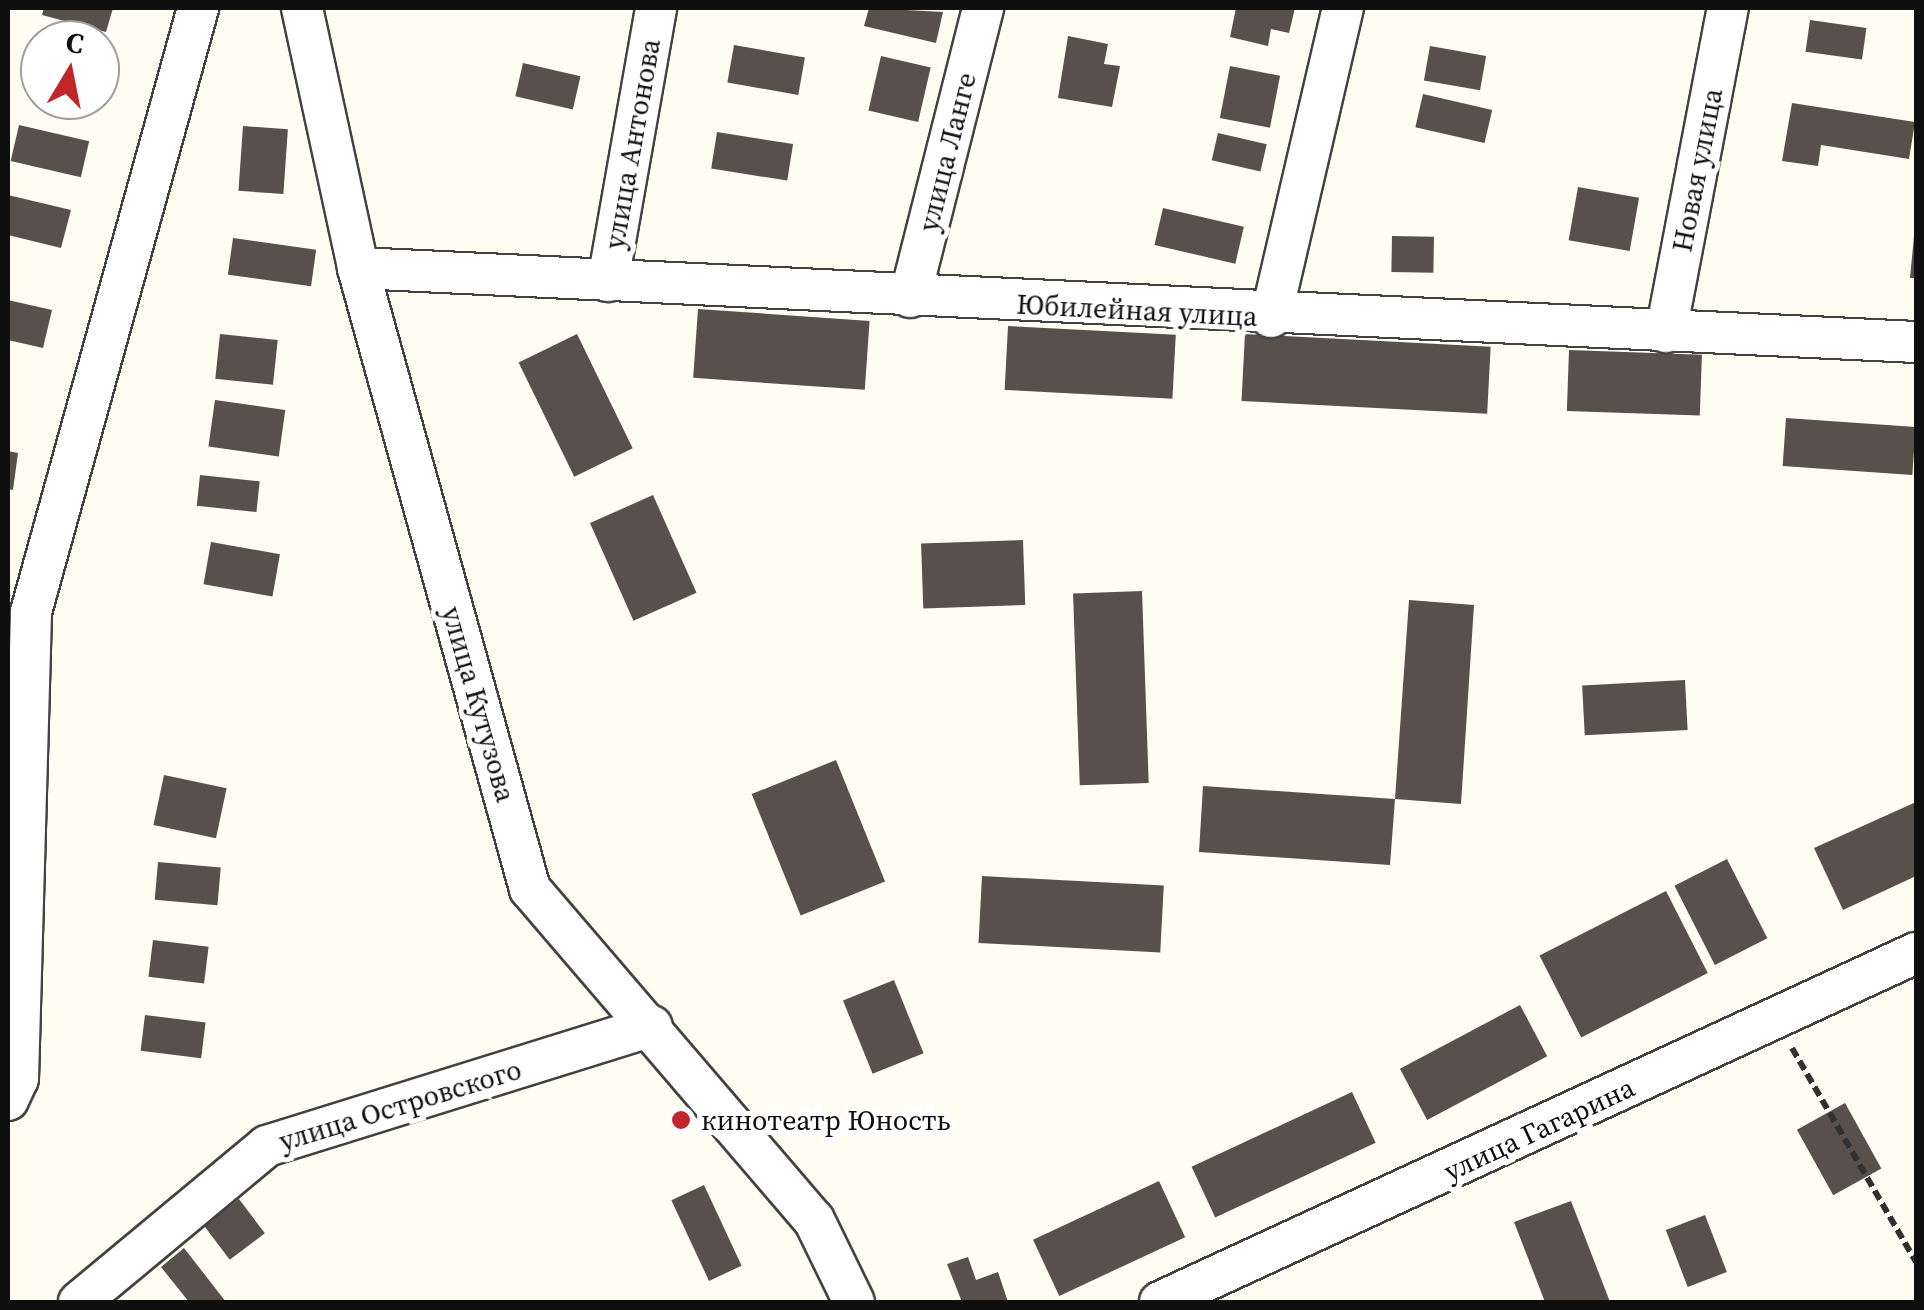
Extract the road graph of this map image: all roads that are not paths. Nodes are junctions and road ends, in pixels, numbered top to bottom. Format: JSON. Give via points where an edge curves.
{"nodes":[{"id":1,"x":198,"y":8,"type":"edge"},
{"id":2,"x":302,"y":8,"type":"edge"},
{"id":3,"x":656,"y":8,"type":"edge"},
{"id":4,"x":984,"y":8,"type":"edge"},
{"id":5,"x":1342,"y":8,"type":"edge"},
{"id":6,"x":1728,"y":8,"type":"edge"},
{"id":7,"x":358,"y":268,"type":"junction"},
{"id":8,"x":608,"y":282,"type":"junction"},
{"id":9,"x":910,"y":297,"type":"junction"},
{"id":10,"x":1271,"y":317,"type":"junction"},
{"id":11,"x":1666,"y":332,"type":"junction"},
{"id":12,"x":1916,"y":342,"type":"edge"},
{"id":13,"x":20,"y":611,"type":"edge"},
{"id":14,"x":1916,"y":952,"type":"edge"},
{"id":15,"x":652,"y":1026,"type":"junction"},
{"id":16,"x":8,"y":1100,"type":"edge"},
{"id":17,"x":79,"y":1302,"type":"edge"},
{"id":18,"x":854,"y":1302,"type":"edge"},
{"id":19,"x":1160,"y":1302,"type":"edge"}],
"edges":[{"from":1,"to":13,"type":"street"},
{"from":2,"to":7,"type":"street","name":"улица Кутузова"},
{"from":3,"to":8,"type":"street","name":"улица Антонова"},
{"from":4,"to":9,"type":"street","name":"улица Ланге"},
{"from":5,"to":10,"type":"street"},
{"from":6,"to":11,"type":"street","name":"Новая улица"},
{"from":7,"to":8,"type":"street","name":"Юбилейная улица"},
{"from":7,"to":15,"type":"street","name":"улица Кутузова","via":[[530,890]]},
{"from":8,"to":9,"type":"street","name":"Юбилейная улица"},
{"from":9,"to":10,"type":"street","name":"Юбилейная улица"},
{"from":10,"to":11,"type":"street","name":"Юбилейная улица"},
{"from":11,"to":12,"type":"street","name":"Юбилейная улица"},
{"from":13,"to":16,"type":"street","via":[[18,1079]]},
{"from":14,"to":19,"type":"street","name":"улица Гагарина"},
{"from":15,"to":17,"type":"street","name":"улица Островского","via":[[267,1146]]},
{"from":15,"to":18,"type":"street","name":"улица Кутузова","via":[[814,1220]]}]}
